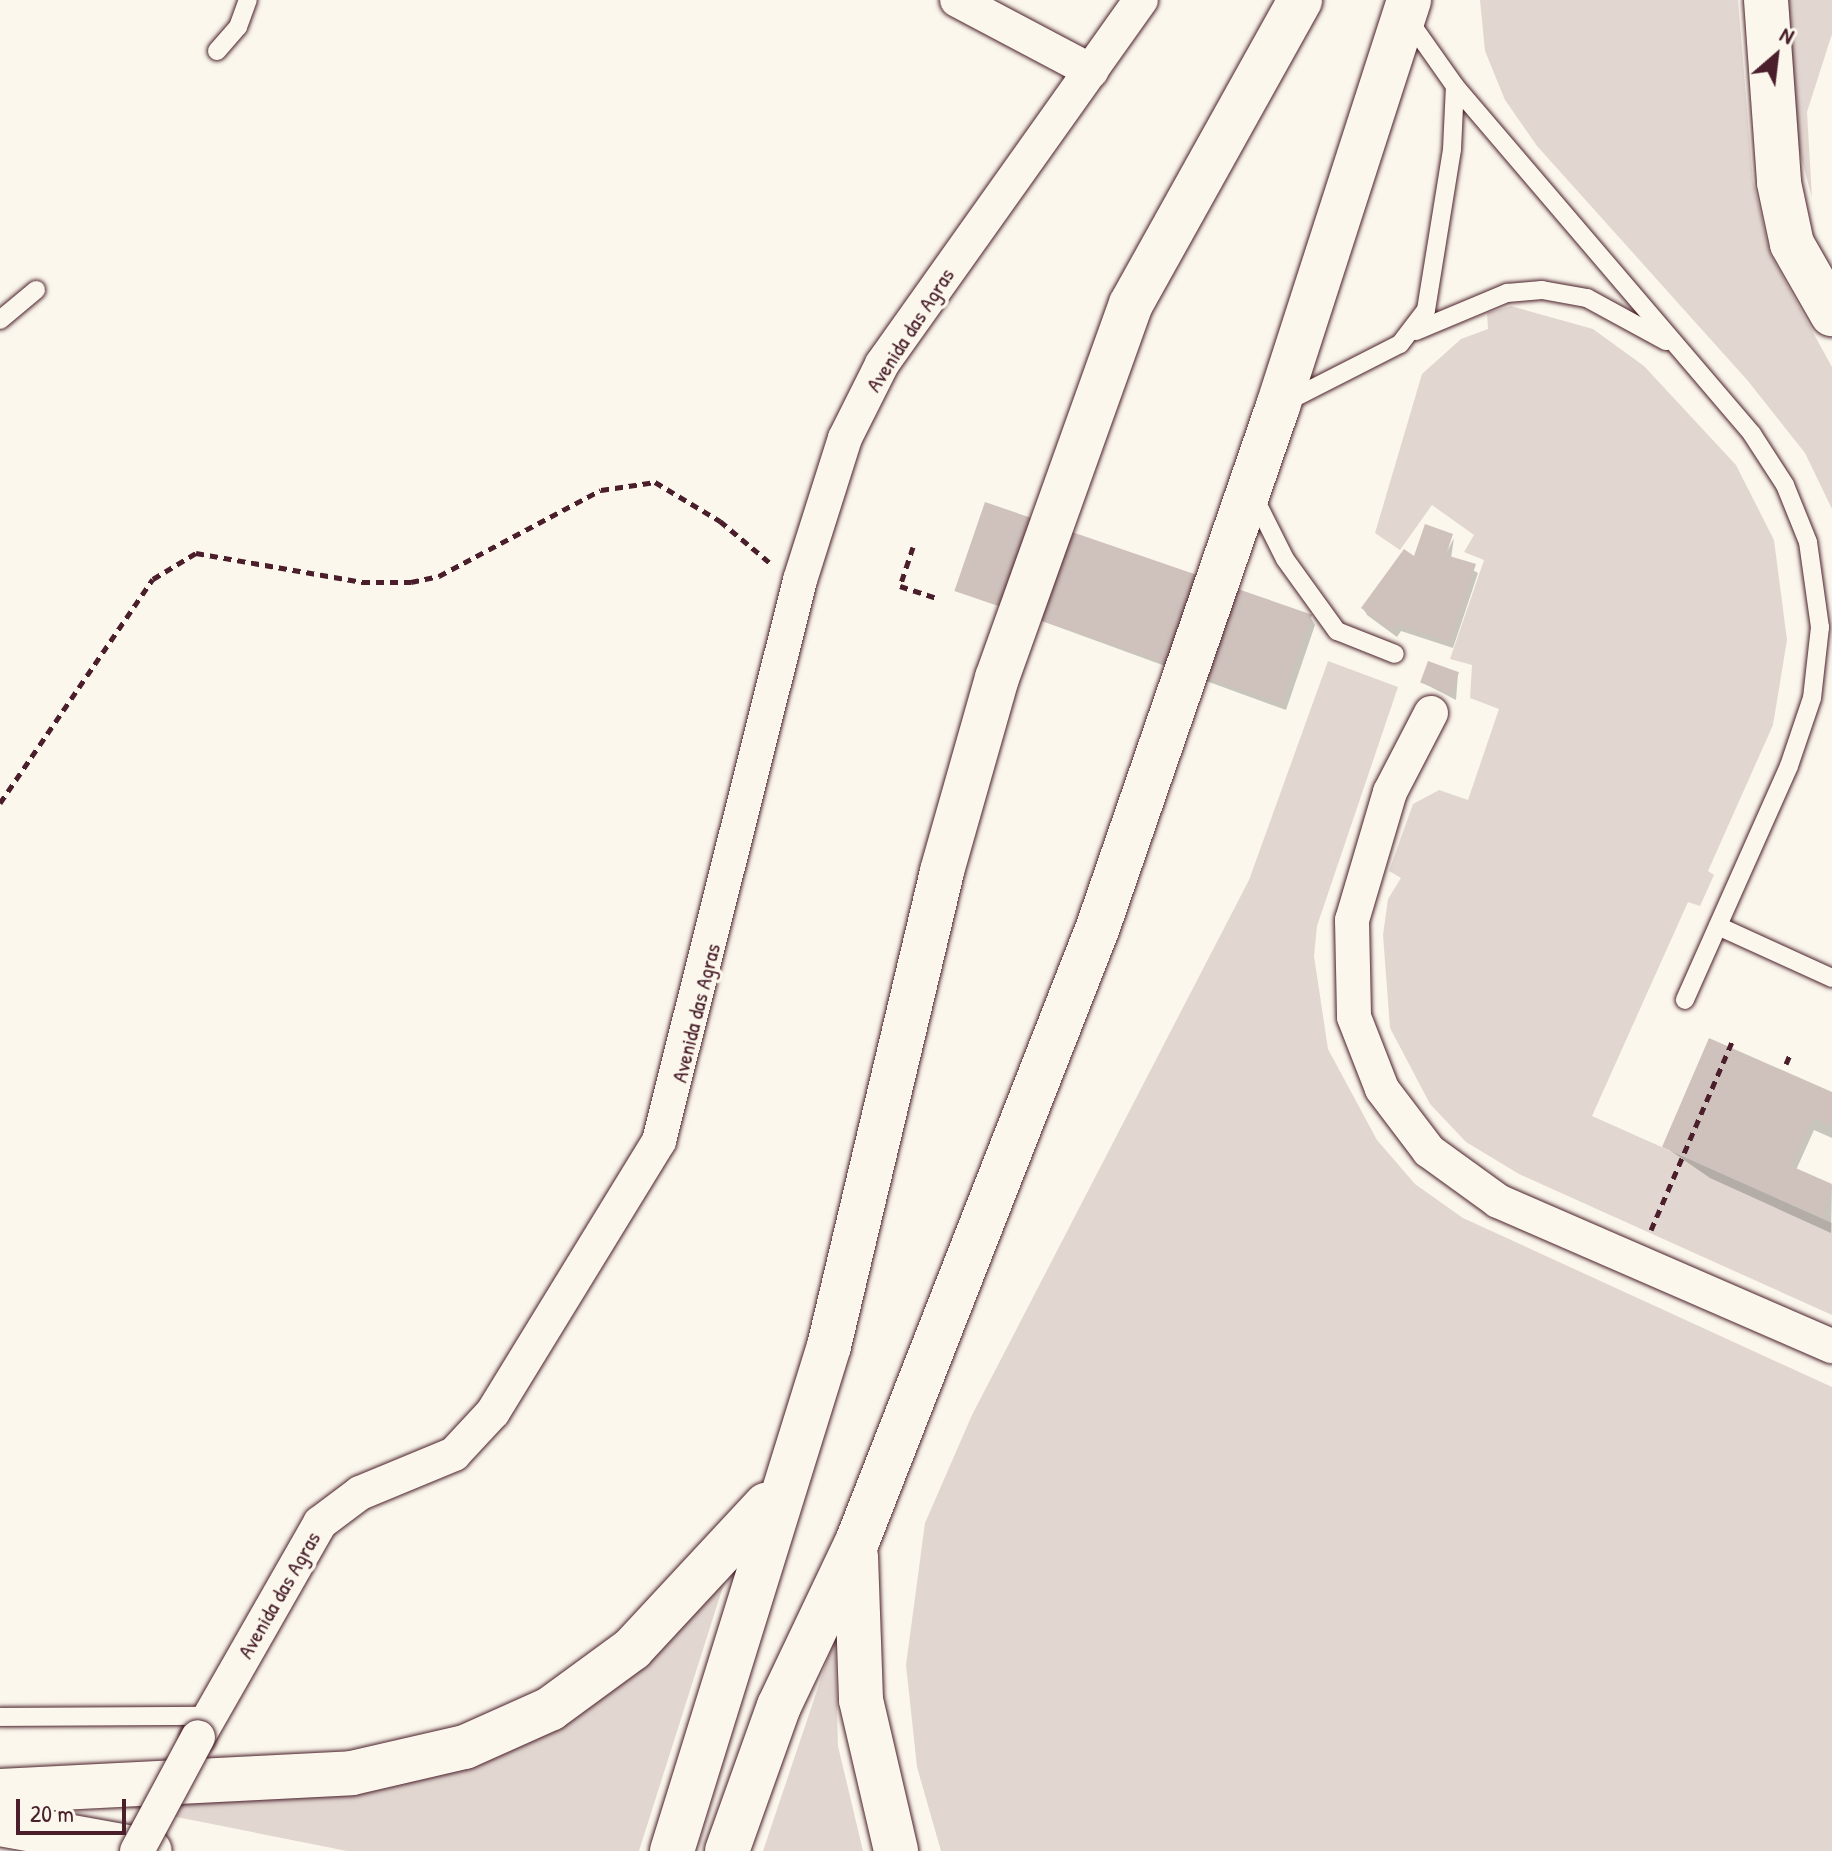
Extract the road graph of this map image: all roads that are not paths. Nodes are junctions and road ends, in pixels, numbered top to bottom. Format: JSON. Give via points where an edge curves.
{"nodes":[{"id":1,"x":248,"y":0,"type":"edge"},
{"id":2,"x":957,"y":0,"type":"edge"},
{"id":3,"x":1141,"y":0,"type":"edge"},
{"id":4,"x":1300,"y":0,"type":"edge"},
{"id":5,"x":1766,"y":0,"type":"edge"},
{"id":6,"x":1406,"y":6,"type":"edge"},
{"id":7,"x":217,"y":51,"type":"dead end"},
{"id":8,"x":1091,"y":71,"type":"junction"},
{"id":9,"x":1455,"y":86,"type":"junction"},
{"id":10,"x":36,"y":290,"type":"dead end"},
{"id":11,"x":1832,"y":314,"type":"edge"},
{"id":12,"x":0,"y":320,"type":"edge"},
{"id":13,"x":1416,"y":331,"type":"junction"},
{"id":14,"x":1689,"y":357,"type":"junction"},
{"id":15,"x":1278,"y":406,"type":"junction"},
{"id":16,"x":1250,"y":488,"type":"junction"},
{"id":17,"x":1395,"y":654,"type":"dead end"},
{"id":18,"x":1832,"y":675,"type":"edge"},
{"id":19,"x":1812,"y":698,"type":"junction"},
{"id":20,"x":1431,"y":713,"type":"dead end"},
{"id":21,"x":1718,"y":926,"type":"junction"},
{"id":22,"x":1832,"y":978,"type":"edge"},
{"id":23,"x":1685,"y":1000,"type":"dead end"},
{"id":24,"x":1832,"y":1346,"type":"edge"},
{"id":25,"x":784,"y":1480,"type":"junction"},
{"id":26,"x":857,"y":1542,"type":"junction"},
{"id":27,"x":0,"y":1717,"type":"edge"},
{"id":28,"x":204,"y":1727,"type":"junction"},
{"id":29,"x":0,"y":1791,"type":"edge"},
{"id":30,"x":0,"y":1824,"type":"edge"},
{"id":31,"x":137,"y":1851,"type":"edge"},
{"id":32,"x":150,"y":1851,"type":"edge"},
{"id":33,"x":672,"y":1851,"type":"edge"},
{"id":34,"x":727,"y":1851,"type":"edge"},
{"id":35,"x":896,"y":1851,"type":"edge"}],
"edges":[{"from":1,"to":7,"type":"lane","via":[[238,27]]},
{"from":2,"to":8,"type":"street"},
{"from":3,"to":8,"type":"street","name":"Avenida das Agras"},
{"from":4,"to":25,"type":"highway","via":[[1149,265],[1034,570],[955,822],[843,1293]]},
{"from":5,"to":11,"type":"highway","via":[[1779,183],[1792,244]]},
{"from":6,"to":9,"type":"lane"},
{"from":6,"to":15,"type":"highway"},
{"from":8,"to":28,"type":"street","name":"Avenida das Agras","via":[[882,364],[845,438],[800,580],[659,1141],[493,1412],[454,1454],[360,1493],[320,1523]]},
{"from":9,"to":13,"type":"lane","via":[[1441,227]]},
{"from":9,"to":14,"type":"lane"},
{"from":10,"to":12,"type":"lane"},
{"from":13,"to":14,"type":"lane","via":[[1507,293],[1542,290],[1631,317]]},
{"from":13,"to":15,"type":"lane"},
{"from":14,"to":19,"type":"lane","via":[[1769,459],[1798,514],[1820,627]]},
{"from":15,"to":16,"type":"highway"},
{"from":16,"to":17,"type":"lane","via":[[1285,559],[1327,619],[1350,638]]},
{"from":16,"to":26,"type":"highway","via":[[1067,1010]]},
{"from":18,"to":19,"type":"lane"},
{"from":19,"to":21,"type":"lane"},
{"from":20,"to":24,"type":"street","via":[[1390,792],[1352,920],[1349,983],[1364,1050],[1404,1124],[1467,1183]]},
{"from":21,"to":22,"type":"lane"},
{"from":21,"to":23,"type":"lane"},
{"from":25,"to":29,"type":"highway","via":[[723,1557],[632,1649],[550,1709],[465,1747],[352,1773]]},
{"from":25,"to":33,"type":"highway"},
{"from":26,"to":34,"type":"highway","via":[[779,1706]]},
{"from":26,"to":35,"type":"highway","via":[[861,1700]]},
{"from":27,"to":28,"type":"lane"},
{"from":28,"to":31,"type":"street","name":"Avenida das Agras","bridge":true},
{"from":30,"to":32,"type":"highway"}]}
